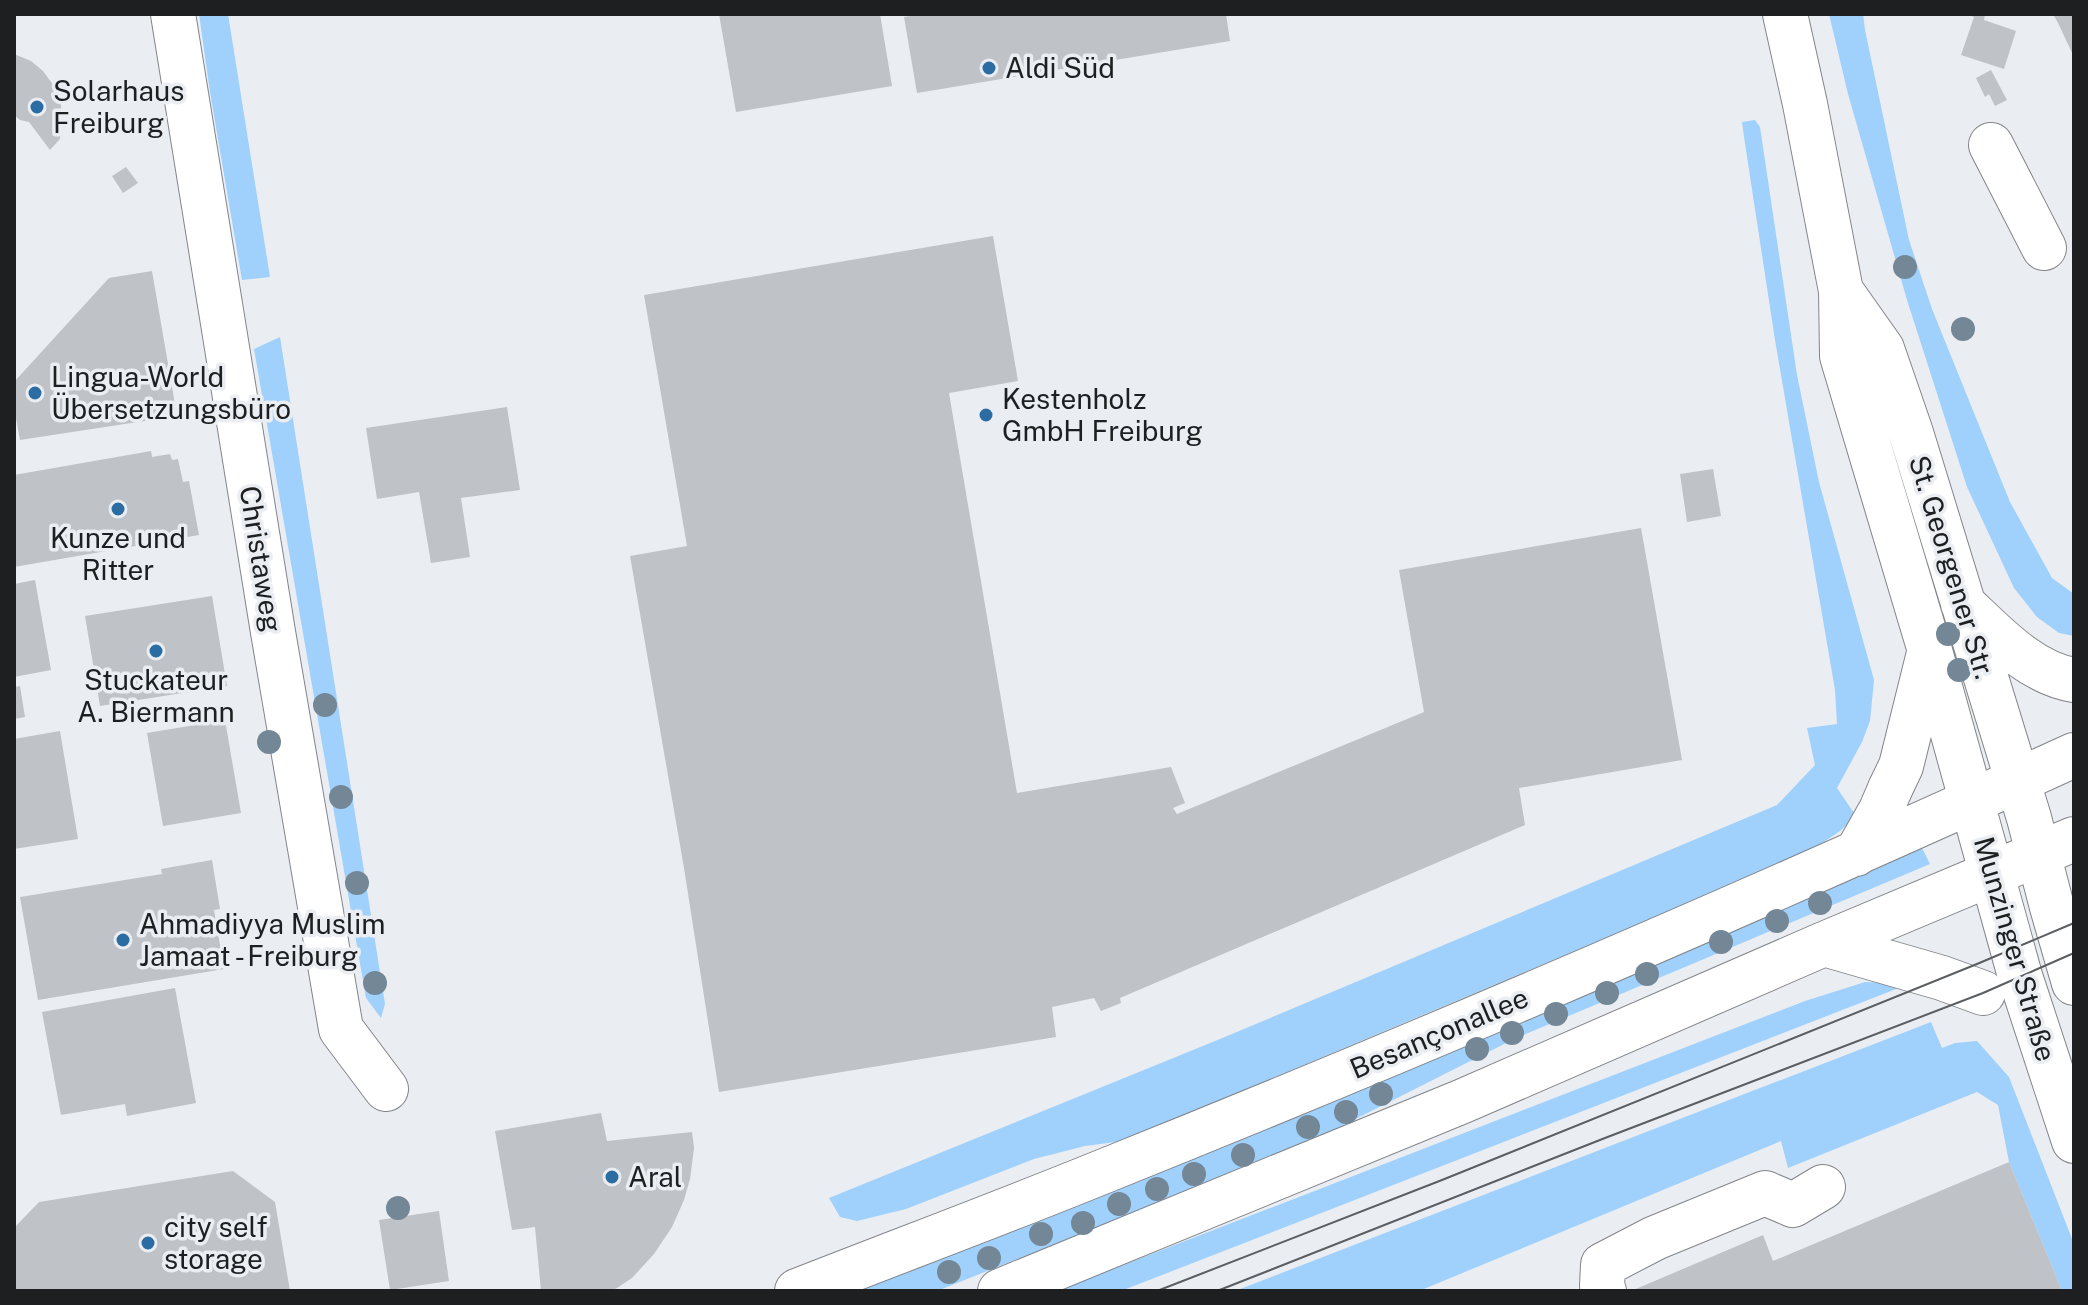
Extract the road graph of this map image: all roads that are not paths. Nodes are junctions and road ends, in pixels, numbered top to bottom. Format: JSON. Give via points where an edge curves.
{"nodes":[{"id":1,"x":173,"y":14,"type":"edge"},
{"id":2,"x":1788,"y":18,"type":"edge"},
{"id":3,"x":1991,"y":145,"type":"dead end"},
{"id":4,"x":2044,"y":248,"type":"dead end"},
{"id":5,"x":1841,"y":291,"type":"junction"},
{"id":6,"x":1963,"y":604,"type":"junction"},
{"id":7,"x":1930,"y":651,"type":"junction"},
{"id":8,"x":2074,"y":680,"type":"edge"},
{"id":9,"x":2074,"y":755,"type":"edge"},
{"id":10,"x":2017,"y":782,"type":"junction"},
{"id":11,"x":1972,"y":802,"type":"junction"},
{"id":12,"x":2056,"y":846,"type":"edge"},
{"id":13,"x":1856,"y":854,"type":"junction"},
{"id":14,"x":1991,"y":874,"type":"junction"},
{"id":15,"x":1824,"y":944,"type":"junction"},
{"id":16,"x":2074,"y":983,"type":"edge"},
{"id":17,"x":2030,"y":1012,"type":"junction"},
{"id":18,"x":386,"y":1089,"type":"dead end"},
{"id":19,"x":2074,"y":1141,"type":"edge"},
{"id":20,"x":1823,"y":1187,"type":"dead end"},
{"id":21,"x":797,"y":1291,"type":"edge"},
{"id":22,"x":1000,"y":1291,"type":"edge"},
{"id":23,"x":1604,"y":1291,"type":"edge"}],
"edges":[{"from":1,"to":18,"type":"street","name":"Christaweg","via":[[341,1029]]},
{"from":2,"to":5,"type":"street","name":"St. Georgener Str."},
{"from":3,"to":4,"type":"street"},
{"from":5,"to":6,"type":"street","name":"St. Georgener Str.","via":[[1882,349]]},
{"from":5,"to":7,"type":"street","name":"St. Georgener Str.","via":[[1842,356]]},
{"from":6,"to":8,"type":"street","via":[[2034,665]]},
{"from":6,"to":10,"type":"street","name":"St. Georgener Str."},
{"from":7,"to":11,"type":"street","name":"St. Georgener Str."},
{"from":7,"to":13,"type":"street","via":[[1901,766]]},
{"from":9,"to":10,"type":"street","name":"Besançonallee"},
{"from":10,"to":11,"type":"street","name":"Besançonallee"},
{"from":10,"to":12,"type":"street","name":"St. Georgener Str."},
{"from":11,"to":13,"type":"street","name":"Besançonallee"},
{"from":11,"to":14,"type":"street","name":"Munzinger Straße"},
{"from":12,"to":14,"type":"street"},
{"from":12,"to":16,"type":"street","name":"Munzinger Straße"},
{"from":13,"to":21,"type":"street","name":"Besançonallee","via":[[1407,1047]]},
{"from":14,"to":15,"type":"street"},
{"from":14,"to":17,"type":"street","name":"Munzinger Straße"},
{"from":15,"to":17,"type":"street","via":[[1942,978]]},
{"from":15,"to":22,"type":"street","via":[[1463,1101]]},
{"from":17,"to":19,"type":"street","name":"Munzinger Straße"},
{"from":20,"to":23,"type":"street","via":[[1793,1205],[1765,1193],[1655,1238],[1603,1265]]}]}
